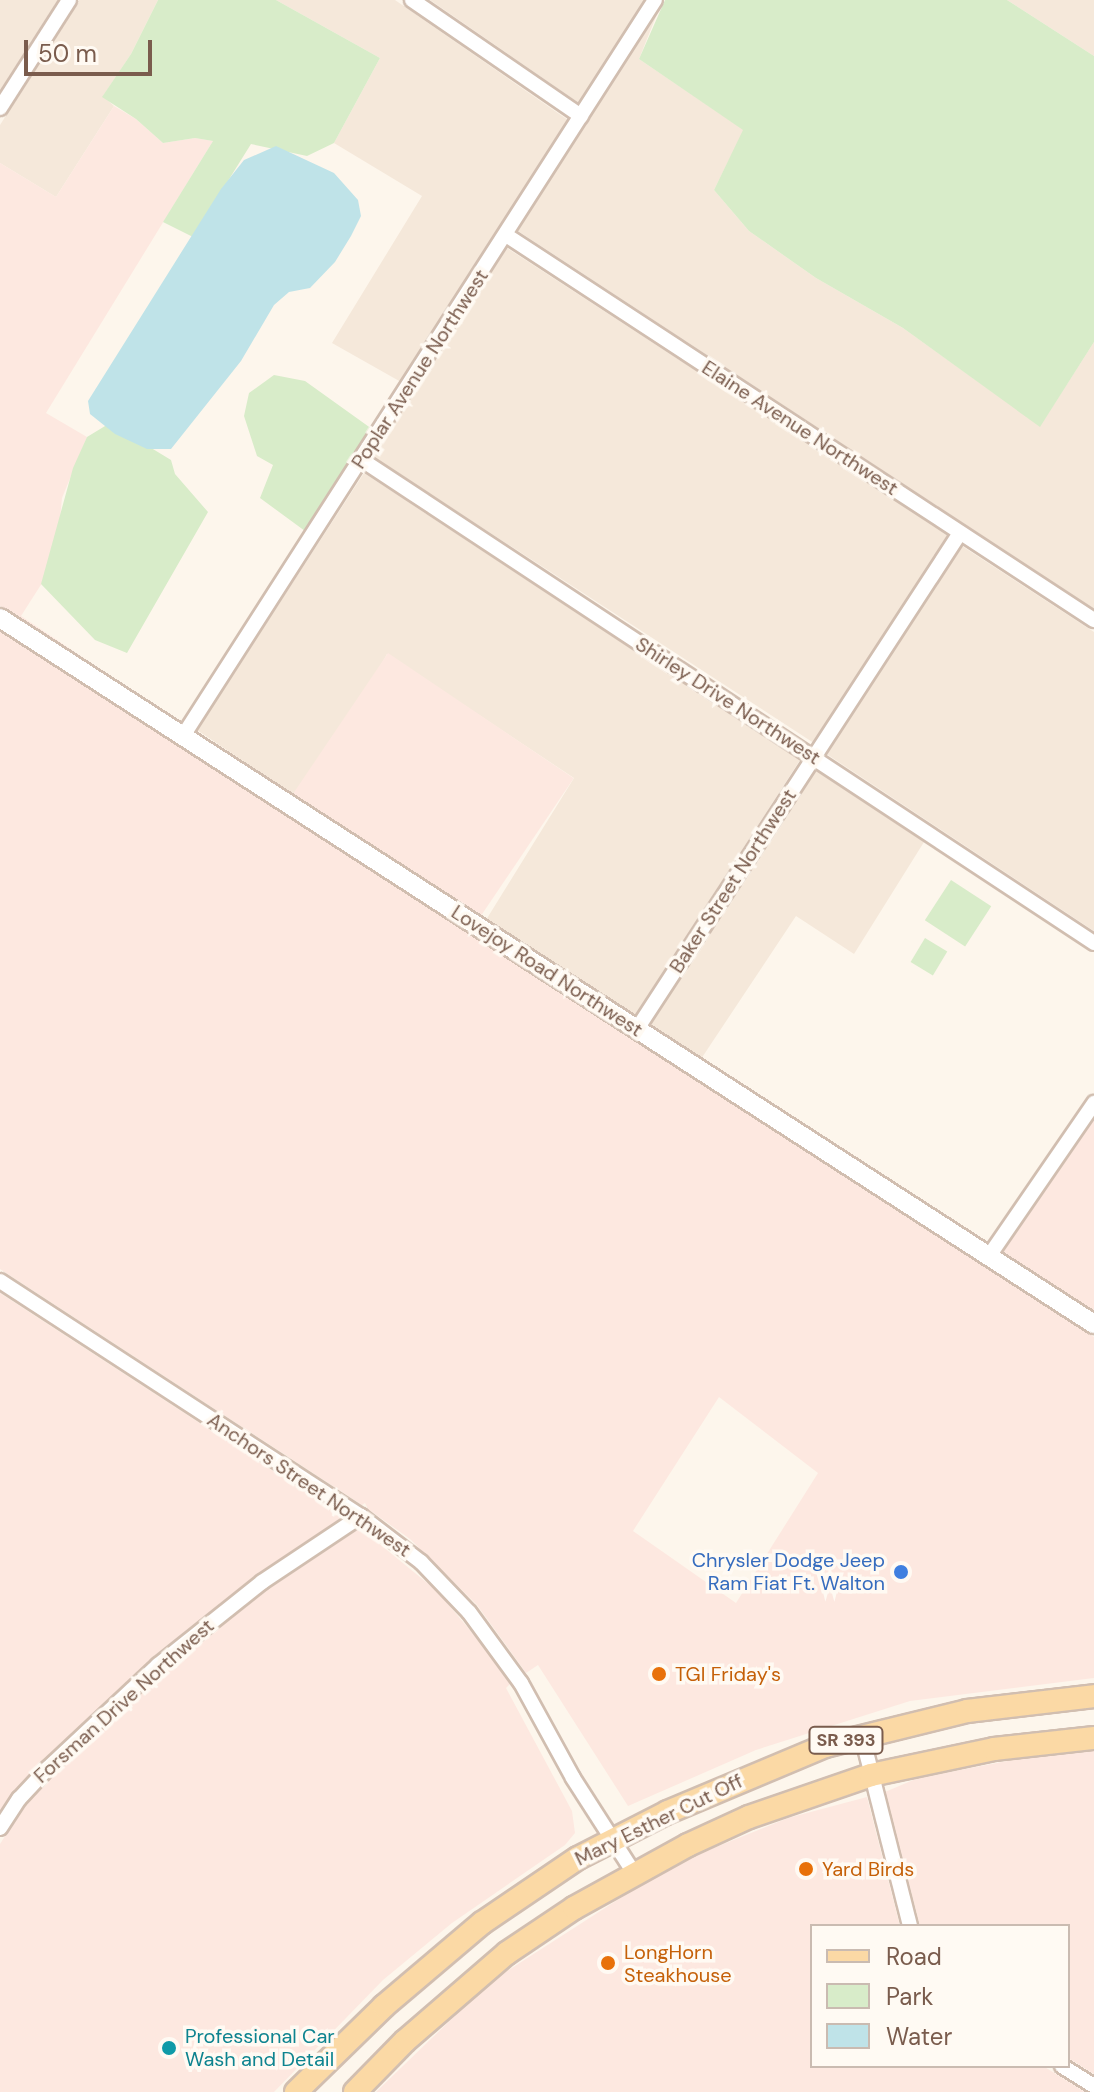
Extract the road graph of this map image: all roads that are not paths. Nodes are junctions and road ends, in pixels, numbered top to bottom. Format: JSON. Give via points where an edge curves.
{"nodes":[{"id":1,"x":69,"y":0,"type":"edge"},
{"id":2,"x":412,"y":0,"type":"edge"},
{"id":3,"x":655,"y":0,"type":"edge"},
{"id":4,"x":0,"y":108,"type":"edge"},
{"id":5,"x":581,"y":116,"type":"junction"},
{"id":6,"x":506,"y":235,"type":"junction"},
{"id":7,"x":362,"y":460,"type":"junction"},
{"id":8,"x":960,"y":533,"type":"junction"},
{"id":9,"x":0,"y":618,"type":"edge"},
{"id":10,"x":1094,"y":620,"type":"edge"},
{"id":11,"x":183,"y":736,"type":"junction"},
{"id":12,"x":813,"y":757,"type":"junction"},
{"id":13,"x":1094,"y":943,"type":"edge"},
{"id":14,"x":637,"y":1029,"type":"junction"},
{"id":15,"x":1094,"y":1103,"type":"edge"},
{"id":16,"x":989,"y":1256,"type":"junction"},
{"id":17,"x":0,"y":1281,"type":"edge"},
{"id":18,"x":1094,"y":1324,"type":"edge"},
{"id":19,"x":361,"y":1516,"type":"junction"},
{"id":20,"x":1094,"y":1696,"type":"edge"},
{"id":21,"x":862,"y":1736,"type":"junction"},
{"id":22,"x":1094,"y":1738,"type":"edge"},
{"id":23,"x":871,"y":1775,"type":"junction"},
{"id":24,"x":0,"y":1828,"type":"edge"},
{"id":25,"x":615,"y":1840,"type":"junction"},
{"id":26,"x":634,"y":1873,"type":"junction"},
{"id":27,"x":909,"y":1924,"type":"edge"},
{"id":28,"x":1065,"y":2068,"type":"edge"},
{"id":29,"x":1094,"y":2086,"type":"edge"},
{"id":30,"x":296,"y":2092,"type":"edge"},
{"id":31,"x":355,"y":2092,"type":"edge"}],
"edges":[{"from":1,"to":4,"type":"street"},
{"from":2,"to":5,"type":"street"},
{"from":3,"to":5,"type":"street","name":"Poplar Avenue Northwest"},
{"from":5,"to":6,"type":"street","name":"Poplar Avenue Northwest"},
{"from":6,"to":7,"type":"street","name":"Poplar Avenue Northwest"},
{"from":6,"to":8,"type":"street","name":"Elaine Avenue Northwest"},
{"from":7,"to":11,"type":"street","name":"Poplar Avenue Northwest"},
{"from":7,"to":12,"type":"street","name":"Shirley Drive Northwest"},
{"from":8,"to":10,"type":"street","name":"Elaine Avenue Northwest"},
{"from":8,"to":12,"type":"street","name":"Baker Street Northwest"},
{"from":9,"to":11,"type":"street","name":"Lovejoy Road Northwest"},
{"from":11,"to":14,"type":"street","name":"Lovejoy Road Northwest"},
{"from":12,"to":13,"type":"street","name":"Shirley Drive Northwest"},
{"from":12,"to":14,"type":"street","name":"Baker Street Northwest"},
{"from":14,"to":16,"type":"street","name":"Lovejoy Road Northwest"},
{"from":15,"to":16,"type":"street"},
{"from":16,"to":18,"type":"street","name":"Lovejoy Road Northwest"},
{"from":17,"to":19,"type":"street","name":"Anchors Street Northwest"},
{"from":19,"to":24,"type":"street","name":"Forsman Drive Northwest","via":[[262,1582],[158,1665],[48,1768]]},
{"from":19,"to":25,"type":"street","name":"Anchors Street Northwest","via":[[421,1562],[469,1612],[521,1683],[573,1778]]},
{"from":20,"to":21,"type":"main road","name":"Mary Esther Cut Off","number":"SR 393","via":[[967,1711]]},
{"from":21,"to":23,"type":"street"},
{"from":21,"to":25,"type":"main road","name":"Mary Esther Cut Off","number":"SR 393","via":[[751,1775]]},
{"from":22,"to":23,"type":"main road","name":"Mary Esther Cut Off","number":"SR 393","via":[[994,1749]]},
{"from":23,"to":26,"type":"main road","name":"Mary Esther Cut Off","number":"SR 393","via":[[749,1817]]},
{"from":23,"to":27,"type":"street"},
{"from":25,"to":26,"type":"street","name":"Anchors Street Northwest"},
{"from":25,"to":30,"type":"main road","name":"Mary Esther Cut Off","number":"SR 393","via":[[530,1889],[433,1961]]},
{"from":26,"to":31,"type":"main road","name":"Mary Esther Cut Off","number":"SR 393","via":[[507,1953]]},
{"from":28,"to":29,"type":"street"}]}
